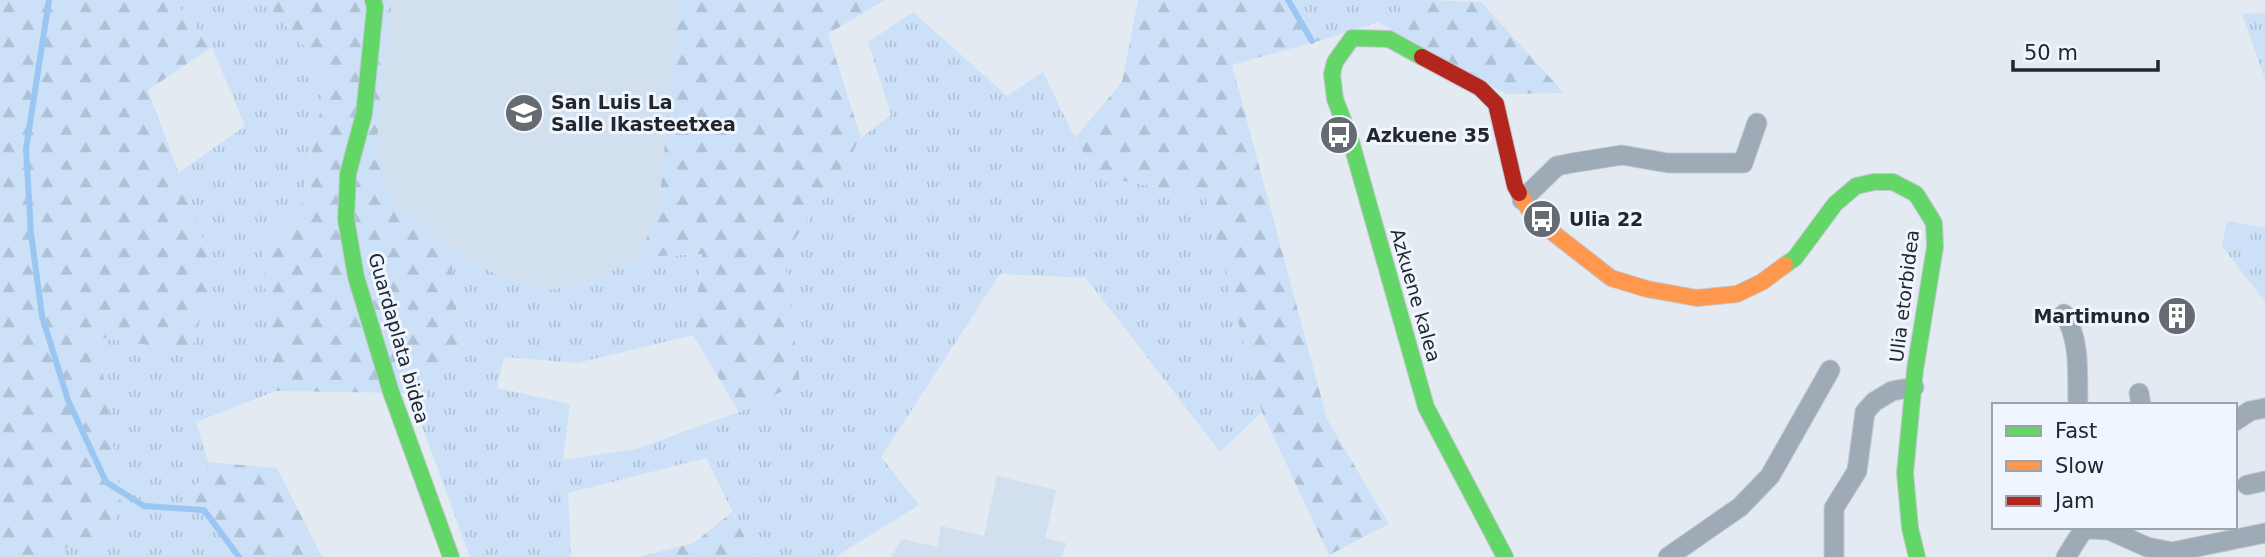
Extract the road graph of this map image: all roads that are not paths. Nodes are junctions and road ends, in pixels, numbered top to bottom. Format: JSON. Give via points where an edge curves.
{"nodes":[{"id":1,"x":373,"y":0,"type":"edge"},
{"id":2,"x":1352,"y":38,"type":"joint"},
{"id":3,"x":1757,"y":123,"type":"dead end"},
{"id":4,"x":1522,"y":200,"type":"junction"},
{"id":5,"x":2064,"y":314,"type":"dead end"},
{"id":6,"x":1830,"y":370,"type":"dead end"},
{"id":7,"x":1914,"y":387,"type":"junction"},
{"id":8,"x":2078,"y":403,"type":"edge"},
{"id":9,"x":2265,"y":408,"type":"edge"},
{"id":10,"x":2237,"y":420,"type":"edge"},
{"id":11,"x":2091,"y":529,"type":"edge"},
{"id":12,"x":2100,"y":529,"type":"edge"},
{"id":13,"x":2265,"y":533,"type":"edge"},
{"id":14,"x":451,"y":557,"type":"edge"},
{"id":15,"x":1506,"y":557,"type":"edge"},
{"id":16,"x":1668,"y":557,"type":"edge"},
{"id":17,"x":1834,"y":557,"type":"edge"},
{"id":18,"x":1917,"y":557,"type":"edge"},
{"id":19,"x":2066,"y":557,"type":"edge"}],
"edges":[{"from":1,"to":14,"type":"street","name":"Guardaplata bidea","via":[[371,61],[364,114],[348,174],[346,219],[356,277],[391,392]]},
{"from":2,"to":4,"type":"street","name":"Ulia etorbidea","via":[[1389,39],[1480,89],[1496,104]]},
{"from":2,"to":15,"type":"street","name":"Azkuene kalea","via":[[1335,58],[1330,79],[1426,407]]},
{"from":3,"to":4,"type":"street","via":[[1743,163],[1668,163],[1622,155],[1572,163],[1558,166]]},
{"from":4,"to":7,"type":"street","name":"Ulia etorbidea","via":[[1534,218],[1611,278],[1697,298],[1737,294],[1762,282],[1795,258],[1835,204],[1856,186],[1893,182],[1916,194],[1934,223],[1935,247]]},
{"from":5,"to":8,"type":"street","via":[[2076,346]]},
{"from":6,"to":16,"type":"street","via":[[1770,476],[1732,523]]},
{"from":7,"to":17,"type":"street","via":[[1892,391],[1865,412],[1857,471],[1833,508]]},
{"from":7,"to":18,"type":"street","name":"Ulia etorbidea","via":[[1905,473]]},
{"from":9,"to":10,"type":"street"},
{"from":11,"to":19,"type":"street"},
{"from":12,"to":13,"type":"street","via":[[2172,552]]}]}
